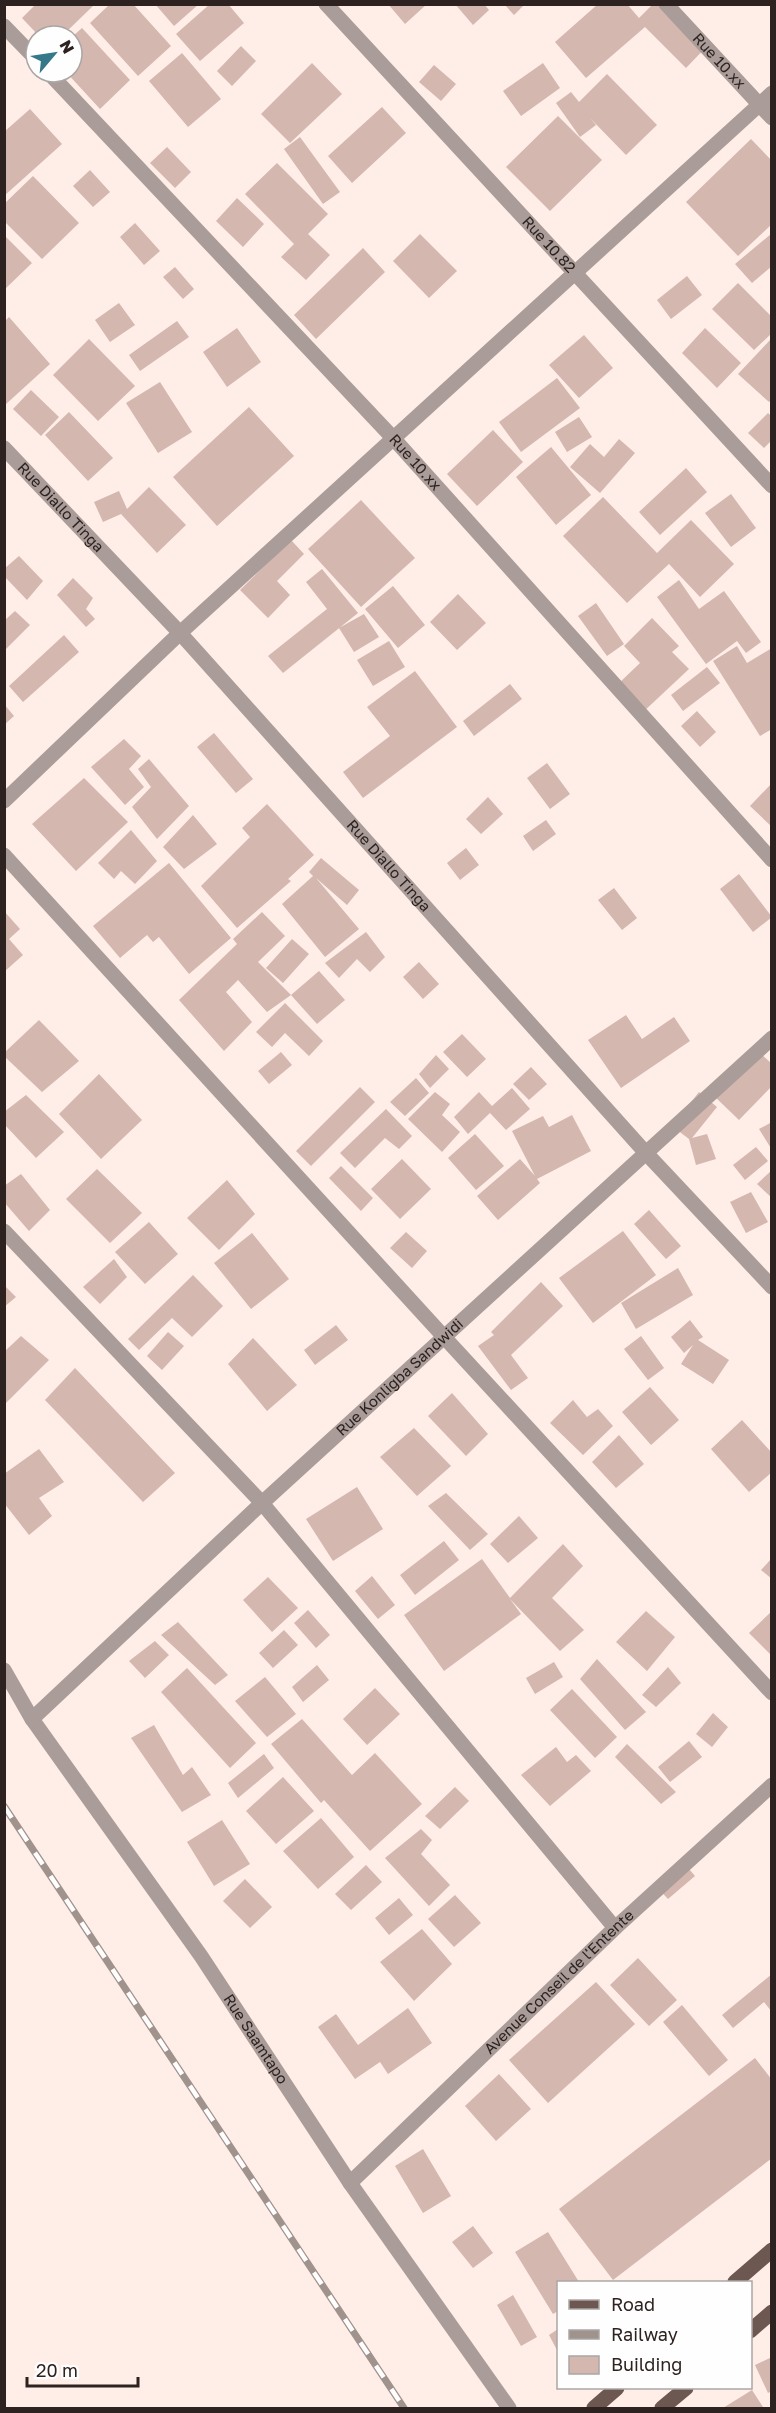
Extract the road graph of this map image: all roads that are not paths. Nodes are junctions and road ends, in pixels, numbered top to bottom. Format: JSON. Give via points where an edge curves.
{"nodes":[{"id":1,"x":326,"y":4,"type":"edge"},
{"id":2,"x":666,"y":4,"type":"edge"},
{"id":3,"x":4,"y":26,"type":"edge"},
{"id":4,"x":24,"y":47,"type":"edge"},
{"id":5,"x":59,"y":84,"type":"edge"},
{"id":6,"x":771,"y":93,"type":"edge"},
{"id":7,"x":759,"y":105,"type":"junction"},
{"id":8,"x":771,"y":118,"type":"edge"},
{"id":9,"x":574,"y":273,"type":"junction"},
{"id":10,"x":394,"y":439,"type":"junction"},
{"id":11,"x":4,"y":448,"type":"edge"},
{"id":12,"x":771,"y":486,"type":"edge"},
{"id":13,"x":180,"y":633,"type":"junction"},
{"id":14,"x":4,"y":801,"type":"edge"},
{"id":15,"x":4,"y":855,"type":"edge"},
{"id":16,"x":771,"y":860,"type":"edge"},
{"id":17,"x":771,"y":1038,"type":"edge"},
{"id":18,"x":645,"y":1152,"type":"junction"},
{"id":19,"x":4,"y":1231,"type":"edge"},
{"id":20,"x":771,"y":1287,"type":"edge"},
{"id":21,"x":445,"y":1338,"type":"junction"},
{"id":22,"x":262,"y":1503,"type":"junction"},
{"id":23,"x":4,"y":1670,"type":"edge"},
{"id":24,"x":771,"y":1693,"type":"edge"},
{"id":25,"x":33,"y":1719,"type":"junction"},
{"id":26,"x":771,"y":1785,"type":"edge"},
{"id":27,"x":615,"y":1928,"type":"junction"},
{"id":28,"x":350,"y":2183,"type":"junction"},
{"id":29,"x":771,"y":2250,"type":"edge"},
{"id":30,"x":737,"y":2281,"type":"edge"},
{"id":31,"x":771,"y":2313,"type":"edge"},
{"id":32,"x":752,"y":2329,"type":"edge"},
{"id":33,"x":616,"y":2389,"type":"edge"},
{"id":34,"x":685,"y":2389,"type":"edge"},
{"id":35,"x":509,"y":2409,"type":"edge"},
{"id":36,"x":594,"y":2409,"type":"edge"},
{"id":37,"x":662,"y":2409,"type":"edge"}],
"edges":[{"from":1,"to":9,"type":"street","name":"Rue 10.82"},
{"from":2,"to":7,"type":"street","name":"Rue 10.xx"},
{"from":3,"to":4,"type":"street"},
{"from":5,"to":10,"type":"street","name":"Rue 10.xx"},
{"from":6,"to":7,"type":"street"},
{"from":7,"to":8,"type":"street","name":"Rue 10.xx"},
{"from":7,"to":9,"type":"street"},
{"from":9,"to":10,"type":"street"},
{"from":9,"to":12,"type":"street","name":"Rue 10.82"},
{"from":10,"to":13,"type":"street"},
{"from":10,"to":16,"type":"street","name":"Rue 10.xx"},
{"from":11,"to":13,"type":"street","name":"Rue Diallo Tinga"},
{"from":13,"to":14,"type":"street"},
{"from":13,"to":18,"type":"street","name":"Rue Diallo Tinga"},
{"from":15,"to":21,"type":"street"},
{"from":17,"to":18,"type":"street","name":"Rue Konligba Sandwidi"},
{"from":18,"to":20,"type":"street","name":"Rue Diallo Tinga"},
{"from":18,"to":21,"type":"street","name":"Rue Konligba Sandwidi"},
{"from":19,"to":22,"type":"street"},
{"from":21,"to":22,"type":"street","name":"Rue Konligba Sandwidi"},
{"from":21,"to":24,"type":"street"},
{"from":22,"to":25,"type":"street","name":"Rue Konligba Sandwidi"},
{"from":22,"to":27,"type":"street"},
{"from":23,"to":25,"type":"street","name":"Rue Saamtapo"},
{"from":25,"to":28,"type":"street","name":"Rue Saamtapo","via":[[201,1956]]},
{"from":26,"to":27,"type":"street","name":"Avenue Conseil de l'Entente"},
{"from":27,"to":28,"type":"street","name":"Avenue Conseil de l'Entente"},
{"from":28,"to":35,"type":"street","name":"Rue Saamtapo"},
{"from":29,"to":30,"type":"main road"},
{"from":31,"to":32,"type":"main road"},
{"from":33,"to":36,"type":"main road"},
{"from":34,"to":37,"type":"main road"}]}
